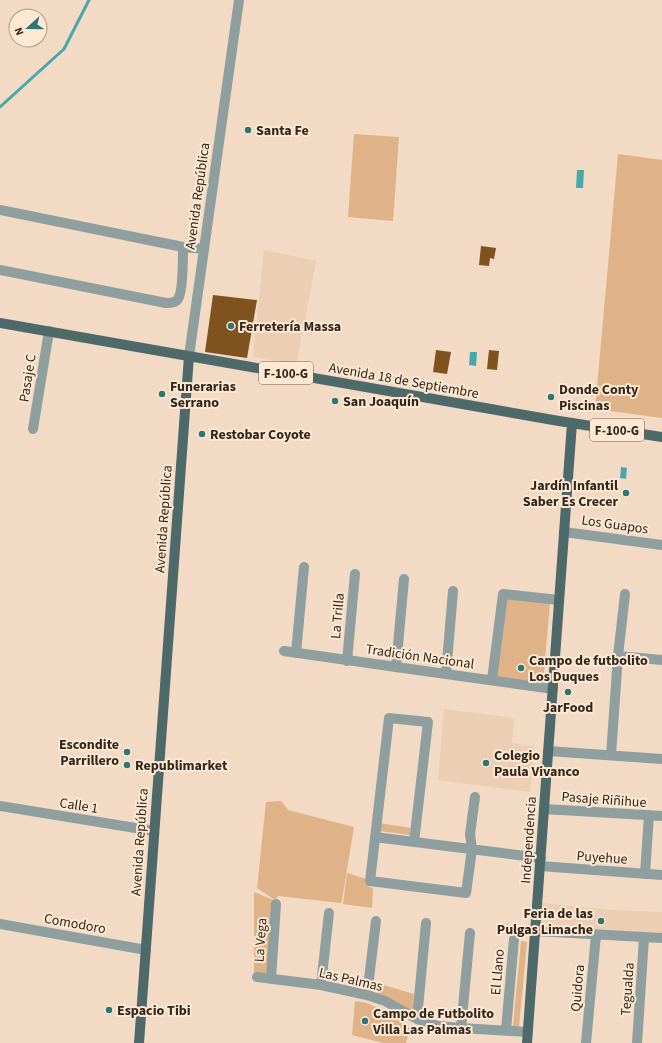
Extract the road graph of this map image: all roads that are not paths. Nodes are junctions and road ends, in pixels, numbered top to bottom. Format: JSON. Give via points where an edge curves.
{"nodes":[{"id":1,"x":239,"y":0,"type":"edge"},
{"id":2,"x":0,"y":210,"type":"edge"},
{"id":3,"x":183,"y":247,"type":"junction"},
{"id":4,"x":204,"y":249,"type":"junction"},
{"id":5,"x":0,"y":270,"type":"edge"},
{"id":6,"x":0,"y":323,"type":"edge"},
{"id":7,"x":49,"y":331,"type":"junction"},
{"id":8,"x":189,"y":356,"type":"junction"},
{"id":9,"x":572,"y":423,"type":"junction"},
{"id":10,"x":33,"y":429,"type":"dead end"},
{"id":11,"x":662,"y":437,"type":"edge"},
{"id":12,"x":564,"y":532,"type":"junction"},
{"id":13,"x":662,"y":545,"type":"edge"},
{"id":14,"x":304,"y":567,"type":"dead end"},
{"id":15,"x":355,"y":574,"type":"dead end"},
{"id":16,"x":404,"y":579,"type":"dead end"},
{"id":17,"x":453,"y":591,"type":"dead end"},
{"id":18,"x":625,"y":594,"type":"dead end"},
{"id":19,"x":559,"y":600,"type":"junction"},
{"id":20,"x":284,"y":651,"type":"dead end"},
{"id":21,"x":296,"y":653,"type":"junction"},
{"id":22,"x":618,"y":656,"type":"junction"},
{"id":23,"x":662,"y":660,"type":"edge"},
{"id":24,"x":347,"y":661,"type":"junction"},
{"id":25,"x":396,"y":667,"type":"junction"},
{"id":26,"x":446,"y":674,"type":"junction"},
{"id":27,"x":492,"y":680,"type":"junction"},
{"id":28,"x":553,"y":689,"type":"junction"},
{"id":29,"x":548,"y":751,"type":"junction"},
{"id":30,"x":611,"y":756,"type":"junction"},
{"id":31,"x":662,"y":759,"type":"edge"},
{"id":32,"x":474,"y":797,"type":"dead end"},
{"id":33,"x":0,"y":806,"type":"edge"},
{"id":34,"x":544,"y":809,"type":"junction"},
{"id":35,"x":649,"y":815,"type":"junction"},
{"id":36,"x":662,"y":816,"type":"edge"},
{"id":37,"x":154,"y":831,"type":"junction"},
{"id":38,"x":375,"y":837,"type":"junction"},
{"id":39,"x":414,"y":842,"type":"junction"},
{"id":40,"x":472,"y":849,"type":"junction"},
{"id":41,"x":540,"y":862,"type":"junction"},
{"id":42,"x":645,"y":874,"type":"junction"},
{"id":43,"x":662,"y":875,"type":"edge"},
{"id":44,"x":276,"y":904,"type":"dead end"},
{"id":45,"x":329,"y":913,"type":"dead end"},
{"id":46,"x":376,"y":921,"type":"dead end"},
{"id":47,"x":426,"y":923,"type":"dead end"},
{"id":48,"x":0,"y":924,"type":"edge"},
{"id":49,"x":535,"y":931,"type":"junction"},
{"id":50,"x":470,"y":933,"type":"dead end"},
{"id":51,"x":596,"y":935,"type":"junction"},
{"id":52,"x":644,"y":938,"type":"junction"},
{"id":53,"x":662,"y":938,"type":"edge"},
{"id":54,"x":514,"y":939,"type":"dead end"},
{"id":55,"x":146,"y":950,"type":"junction"},
{"id":56,"x":257,"y":977,"type":"dead end"},
{"id":57,"x":271,"y":979,"type":"junction"},
{"id":58,"x":321,"y":985,"type":"junction"},
{"id":59,"x":367,"y":995,"type":"junction"},
{"id":60,"x":417,"y":1019,"type":"junction"},
{"id":61,"x":461,"y":1028,"type":"junction"},
{"id":62,"x":506,"y":1030,"type":"junction"},
{"id":63,"x":528,"y":1032,"type":"junction"},
{"id":64,"x":139,"y":1043,"type":"edge"},
{"id":65,"x":527,"y":1043,"type":"edge"},
{"id":66,"x":586,"y":1043,"type":"edge"},
{"id":67,"x":637,"y":1043,"type":"edge"}],
"edges":[{"from":1,"to":4,"type":"street","name":"Avenida República"},
{"from":2,"to":3,"type":"street"},
{"from":3,"to":4,"type":"street"},
{"from":3,"to":5,"type":"street","via":[[181,289],[177,300],[172,303]]},
{"from":4,"to":8,"type":"street","name":"Avenida República"},
{"from":6,"to":7,"type":"main road","name":"Avenida 18 de Septiembre","number":"F-100-G"},
{"from":7,"to":8,"type":"main road","name":"Avenida 18 de Septiembre","number":"F-100-G"},
{"from":7,"to":10,"type":"street","name":"Pasaje C"},
{"from":8,"to":9,"type":"main road","name":"Avenida 18 de Septiembre","number":"F-100-G"},
{"from":8,"to":37,"type":"main road","name":"Avenida República"},
{"from":9,"to":11,"type":"main road","name":"Avenida 18 de Septiembre","number":"F-100-G"},
{"from":9,"to":12,"type":"main road","name":"Independencia"},
{"from":12,"to":13,"type":"street","name":"Los Guapos"},
{"from":12,"to":19,"type":"main road","name":"Independencia"},
{"from":14,"to":21,"type":"street"},
{"from":15,"to":24,"type":"street","name":"La Trilla"},
{"from":16,"to":25,"type":"street"},
{"from":17,"to":26,"type":"street"},
{"from":18,"to":22,"type":"street"},
{"from":19,"to":27,"type":"street","via":[[503,594]]},
{"from":19,"to":28,"type":"main road","name":"Independencia"},
{"from":20,"to":21,"type":"street","name":"Tradición Nacional"},
{"from":21,"to":24,"type":"street","name":"Tradición Nacional"},
{"from":22,"to":23,"type":"street"},
{"from":22,"to":30,"type":"street"},
{"from":24,"to":25,"type":"street","name":"Tradición Nacional"},
{"from":25,"to":26,"type":"street","name":"Tradición Nacional"},
{"from":26,"to":27,"type":"street","name":"Tradición Nacional"},
{"from":27,"to":28,"type":"street","name":"Tradición Nacional"},
{"from":28,"to":29,"type":"main road","name":"Independencia"},
{"from":29,"to":30,"type":"street"},
{"from":29,"to":34,"type":"main road","name":"Independencia"},
{"from":30,"to":31,"type":"street"},
{"from":32,"to":40,"type":"street","via":[[470,834]]},
{"from":33,"to":37,"type":"street","name":"Calle 1"},
{"from":34,"to":35,"type":"street","name":"Pasaje Riñihue"},
{"from":34,"to":41,"type":"main road","name":"Independencia"},
{"from":35,"to":36,"type":"street","name":"Pasaje Riñihue"},
{"from":35,"to":42,"type":"street"},
{"from":37,"to":55,"type":"main road","name":"Avenida República"},
{"from":38,"to":39,"type":"street","name":"Puyehue"},
{"from":38,"to":39,"type":"street","via":[[389,718],[428,722]]},
{"from":38,"to":40,"type":"street","via":[[370,881],[466,893]]},
{"from":39,"to":40,"type":"street","name":"Puyehue"},
{"from":40,"to":41,"type":"street","name":"Puyehue"},
{"from":41,"to":42,"type":"street","name":"Puyehue"},
{"from":41,"to":49,"type":"main road","name":"Independencia"},
{"from":42,"to":43,"type":"street","name":"Puyehue"},
{"from":44,"to":57,"type":"street","name":"La Vega"},
{"from":45,"to":58,"type":"street"},
{"from":46,"to":59,"type":"street"},
{"from":47,"to":60,"type":"street"},
{"from":48,"to":55,"type":"street","name":"Comodoro"},
{"from":49,"to":51,"type":"street"},
{"from":49,"to":63,"type":"main road","name":"Independencia"},
{"from":50,"to":61,"type":"street"},
{"from":51,"to":52,"type":"street"},
{"from":51,"to":66,"type":"street","name":"Quidora"},
{"from":52,"to":53,"type":"street"},
{"from":52,"to":67,"type":"street","name":"Tegualda"},
{"from":54,"to":62,"type":"street","name":"El Llano"},
{"from":55,"to":64,"type":"main road","name":"Avenida República"},
{"from":56,"to":57,"type":"street","name":"Las Palmas"},
{"from":57,"to":58,"type":"street","name":"Las Palmas"},
{"from":58,"to":59,"type":"street","name":"Las Palmas"},
{"from":59,"to":60,"type":"street","name":"Las Palmas"},
{"from":60,"to":61,"type":"street","name":"Las Palmas","via":[[438,1026]]},
{"from":61,"to":62,"type":"street","name":"Las Palmas"},
{"from":62,"to":63,"type":"street","name":"Las Palmas"},
{"from":63,"to":65,"type":"main road","name":"Independencia"}]}
